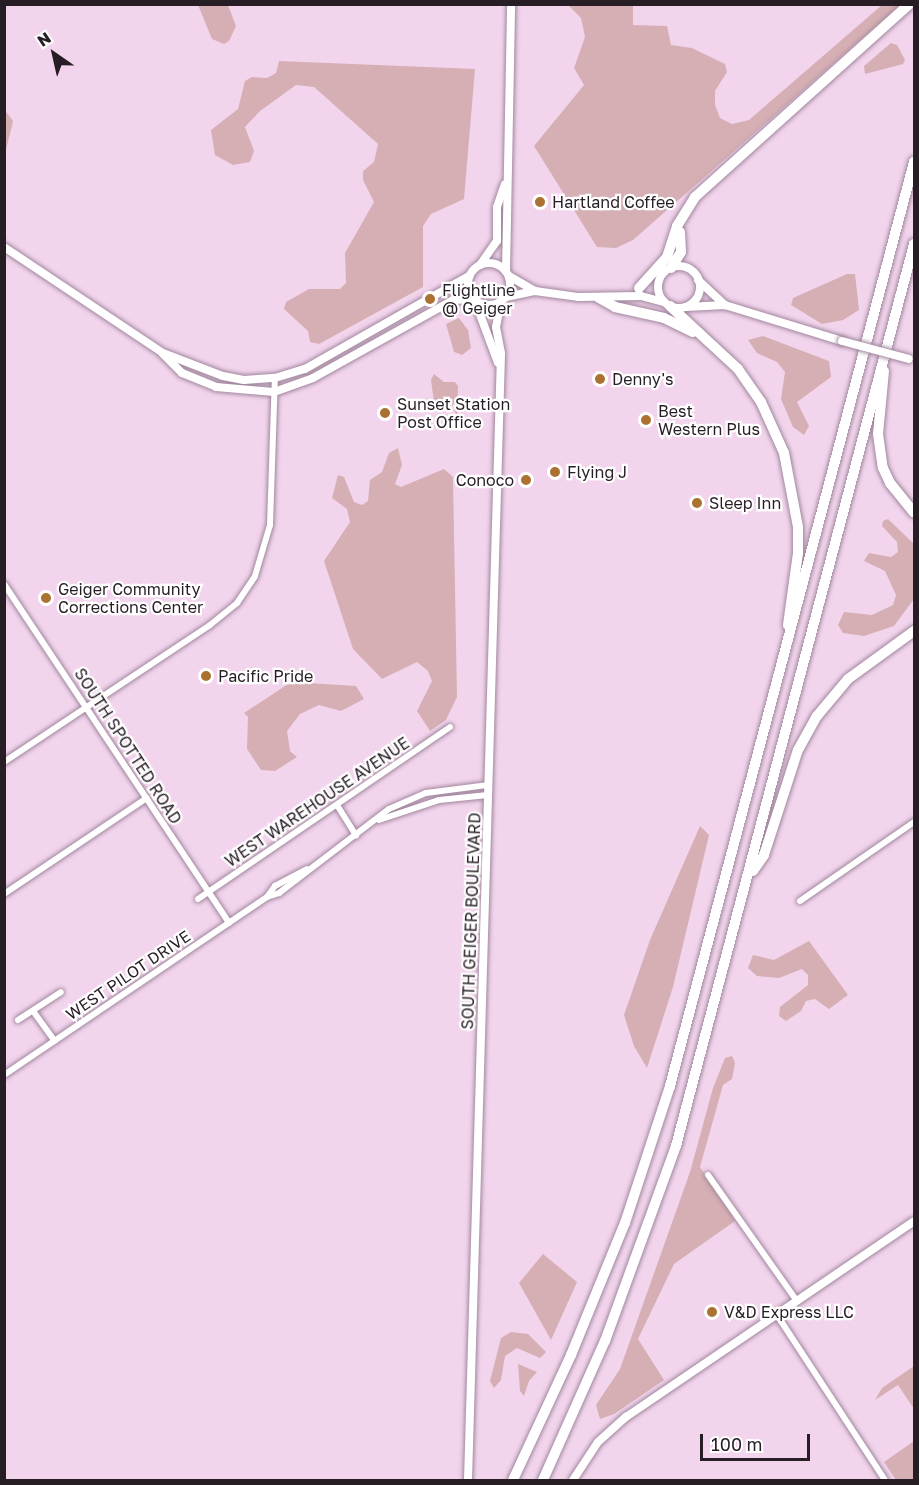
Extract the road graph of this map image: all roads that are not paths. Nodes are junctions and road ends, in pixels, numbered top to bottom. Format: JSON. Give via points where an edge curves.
{"nodes":[{"id":1,"x":511,"y":4,"type":"edge"},
{"id":2,"x":909,"y":4,"type":"edge"},
{"id":3,"x":915,"y":162,"type":"edge"},
{"id":4,"x":505,"y":184,"type":"junction"},
{"id":5,"x":682,"y":217,"type":"junction"},
{"id":6,"x":915,"y":244,"type":"edge"},
{"id":7,"x":4,"y":247,"type":"edge"},
{"id":8,"x":480,"y":265,"type":"junction"},
{"id":9,"x":671,"y":268,"type":"junction"},
{"id":10,"x":508,"y":274,"type":"junction"},
{"id":11,"x":469,"y":276,"type":"junction"},
{"id":12,"x":661,"y":276,"type":"junction"},
{"id":13,"x":698,"y":280,"type":"junction"},
{"id":14,"x":639,"y":288,"type":"junction"},
{"id":15,"x":534,"y":291,"type":"junction"},
{"id":16,"x":599,"y":298,"type":"junction"},
{"id":17,"x":611,"y":298,"type":"junction"},
{"id":18,"x":475,"y":300,"type":"junction"},
{"id":19,"x":503,"y":300,"type":"junction"},
{"id":20,"x":667,"y":304,"type":"junction"},
{"id":21,"x":724,"y":306,"type":"junction"},
{"id":22,"x":684,"y":307,"type":"junction"},
{"id":23,"x":709,"y":340,"type":"junction"},
{"id":24,"x":163,"y":353,"type":"junction"},
{"id":25,"x":912,"y":360,"type":"edge"},
{"id":26,"x":883,"y":362,"type":"junction"},
{"id":27,"x":498,"y":363,"type":"junction"},
{"id":28,"x":274,"y":378,"type":"junction"},
{"id":29,"x":274,"y":392,"type":"junction"},
{"id":30,"x":915,"y":513,"type":"edge"},
{"id":31,"x":4,"y":584,"type":"edge"},
{"id":32,"x":915,"y":631,"type":"edge"},
{"id":33,"x":787,"y":643,"type":"junction"},
{"id":34,"x":87,"y":708,"type":"junction"},
{"id":35,"x":450,"y":727,"type":"dead end"},
{"id":36,"x":4,"y":762,"type":"edge"},
{"id":37,"x":488,"y":785,"type":"junction"},
{"id":38,"x":488,"y":795,"type":"junction"},
{"id":39,"x":147,"y":798,"type":"junction"},
{"id":40,"x":337,"y":805,"type":"junction"},
{"id":41,"x":379,"y":820,"type":"junction"},
{"id":42,"x":915,"y":822,"type":"edge"},
{"id":43,"x":356,"y":835,"type":"junction"},
{"id":44,"x":748,"y":879,"type":"junction"},
{"id":45,"x":209,"y":892,"type":"junction"},
{"id":46,"x":4,"y":894,"type":"edge"},
{"id":47,"x":198,"y":899,"type":"dead end"},
{"id":48,"x":800,"y":901,"type":"dead end"},
{"id":49,"x":230,"y":923,"type":"junction"},
{"id":50,"x":61,"y":992,"type":"dead end"},
{"id":51,"x":33,"y":1011,"type":"junction"},
{"id":52,"x":18,"y":1020,"type":"dead end"},
{"id":53,"x":55,"y":1041,"type":"junction"},
{"id":54,"x":4,"y":1076,"type":"edge"},
{"id":55,"x":708,"y":1175,"type":"dead end"},
{"id":56,"x":915,"y":1221,"type":"edge"},
{"id":57,"x":796,"y":1301,"type":"junction"},
{"id":58,"x":777,"y":1315,"type":"junction"},
{"id":59,"x":468,"y":1480,"type":"edge"},
{"id":60,"x":513,"y":1480,"type":"edge"},
{"id":61,"x":543,"y":1480,"type":"edge"},
{"id":62,"x":573,"y":1480,"type":"edge"},
{"id":63,"x":885,"y":1480,"type":"edge"}],
"edges":[{"from":1,"to":4,"type":"street"},
{"from":2,"to":5,"type":"highway","via":[[730,164],[695,197]]},
{"from":3,"to":33,"type":"highway"},
{"from":4,"to":8,"type":"street","via":[[497,207],[497,241]]},
{"from":4,"to":10,"type":"street"},
{"from":5,"to":9,"type":"highway","via":[[681,252]]},
{"from":5,"to":14,"type":"highway","via":[[668,257]]},
{"from":6,"to":26,"type":"highway"},
{"from":7,"to":24,"type":"main road"},
{"from":8,"to":10,"type":"main road","via":[[492,263]]},
{"from":8,"to":11,"type":"main road"},
{"from":9,"to":12,"type":"main road"},
{"from":9,"to":13,"type":"main road","via":[[684,267]]},
{"from":10,"to":15,"type":"main road"},
{"from":10,"to":19,"type":"main road"},
{"from":11,"to":18,"type":"main road","via":[[468,290]]},
{"from":11,"to":28,"type":"main road","via":[[327,359]]},
{"from":12,"to":14,"type":"main road"},
{"from":12,"to":20,"type":"main road","via":[[658,289]]},
{"from":13,"to":21,"type":"main road"},
{"from":13,"to":22,"type":"main road","via":[[695,299]]},
{"from":14,"to":17,"type":"main road"},
{"from":15,"to":16,"type":"main road"},
{"from":15,"to":19,"type":"main road"},
{"from":16,"to":17,"type":"main road"},
{"from":16,"to":23,"type":"highway","via":[[615,307],[677,323]]},
{"from":17,"to":20,"type":"main road","via":[[641,296]]},
{"from":18,"to":19,"type":"main road","via":[[488,306]]},
{"from":18,"to":27,"type":"street","name":"SOUTH GEIGER BOULEVARD"},
{"from":18,"to":29,"type":"main road","via":[[453,300],[314,378]]},
{"from":19,"to":27,"type":"street","name":"SOUTH GEIGER BOULEVARD","via":[[496,327],[501,353]]},
{"from":20,"to":22,"type":"main road"},
{"from":20,"to":23,"type":"highway"},
{"from":21,"to":22,"type":"main road"},
{"from":21,"to":25,"type":"main road","bridge":true},
{"from":23,"to":33,"type":"highway","via":[[738,369],[761,402],[791,477],[798,553]]},
{"from":24,"to":28,"type":"main road","via":[[223,376]]},
{"from":24,"to":29,"type":"main road","via":[[183,373],[216,387]]},
{"from":26,"to":30,"type":"highway","via":[[885,383],[878,434],[883,468],[895,491]]},
{"from":26,"to":44,"type":"highway"},
{"from":27,"to":37,"type":"street","name":"SOUTH GEIGER BOULEVARD"},
{"from":28,"to":29,"type":"street"},
{"from":29,"to":34,"type":"street","via":[[270,525],[255,576],[237,603],[210,625]]},
{"from":31,"to":34,"type":"street","name":"SOUTH SPOTTED ROAD"},
{"from":32,"to":44,"type":"highway","via":[[848,679],[817,716],[798,750],[764,855]]},
{"from":33,"to":60,"type":"highway","via":[[670,1086],[625,1222],[571,1355]]},
{"from":34,"to":36,"type":"street"},
{"from":34,"to":39,"type":"street","name":"SOUTH SPOTTED ROAD"},
{"from":35,"to":40,"type":"street","name":"WEST WAREHOUSE AVENUE"},
{"from":37,"to":38,"type":"street","name":"SOUTH GEIGER BOULEVARD"},
{"from":37,"to":41,"type":"street","name":"WEST PILOT DRIVE","via":[[426,793],[389,809]]},
{"from":38,"to":41,"type":"street","name":"WEST PILOT DRIVE","via":[[439,800]]},
{"from":38,"to":59,"type":"street","name":"SOUTH GEIGER BOULEVARD"},
{"from":39,"to":45,"type":"street","name":"SOUTH SPOTTED ROAD"},
{"from":39,"to":46,"type":"street"},
{"from":40,"to":43,"type":"street"},
{"from":40,"to":45,"type":"street","name":"WEST WAREHOUSE AVENUE"},
{"from":41,"to":43,"type":"street","name":"WEST PILOT DRIVE"},
{"from":42,"to":48,"type":"street"},
{"from":43,"to":49,"type":"street","name":"WEST PILOT DRIVE","via":[[279,893]]},
{"from":44,"to":61,"type":"highway","via":[[662,1188],[605,1341]]},
{"from":45,"to":47,"type":"street","name":"WEST WAREHOUSE AVENUE"},
{"from":45,"to":49,"type":"street","name":"SOUTH SPOTTED ROAD"},
{"from":49,"to":53,"type":"street","name":"WEST PILOT DRIVE"},
{"from":50,"to":51,"type":"street"},
{"from":51,"to":52,"type":"street"},
{"from":51,"to":53,"type":"street"},
{"from":53,"to":54,"type":"street","name":"WEST PILOT DRIVE"},
{"from":55,"to":57,"type":"street"},
{"from":56,"to":57,"type":"street"},
{"from":57,"to":58,"type":"street"},
{"from":58,"to":62,"type":"street","via":[[626,1417],[598,1442]]},
{"from":58,"to":63,"type":"street"}]}
